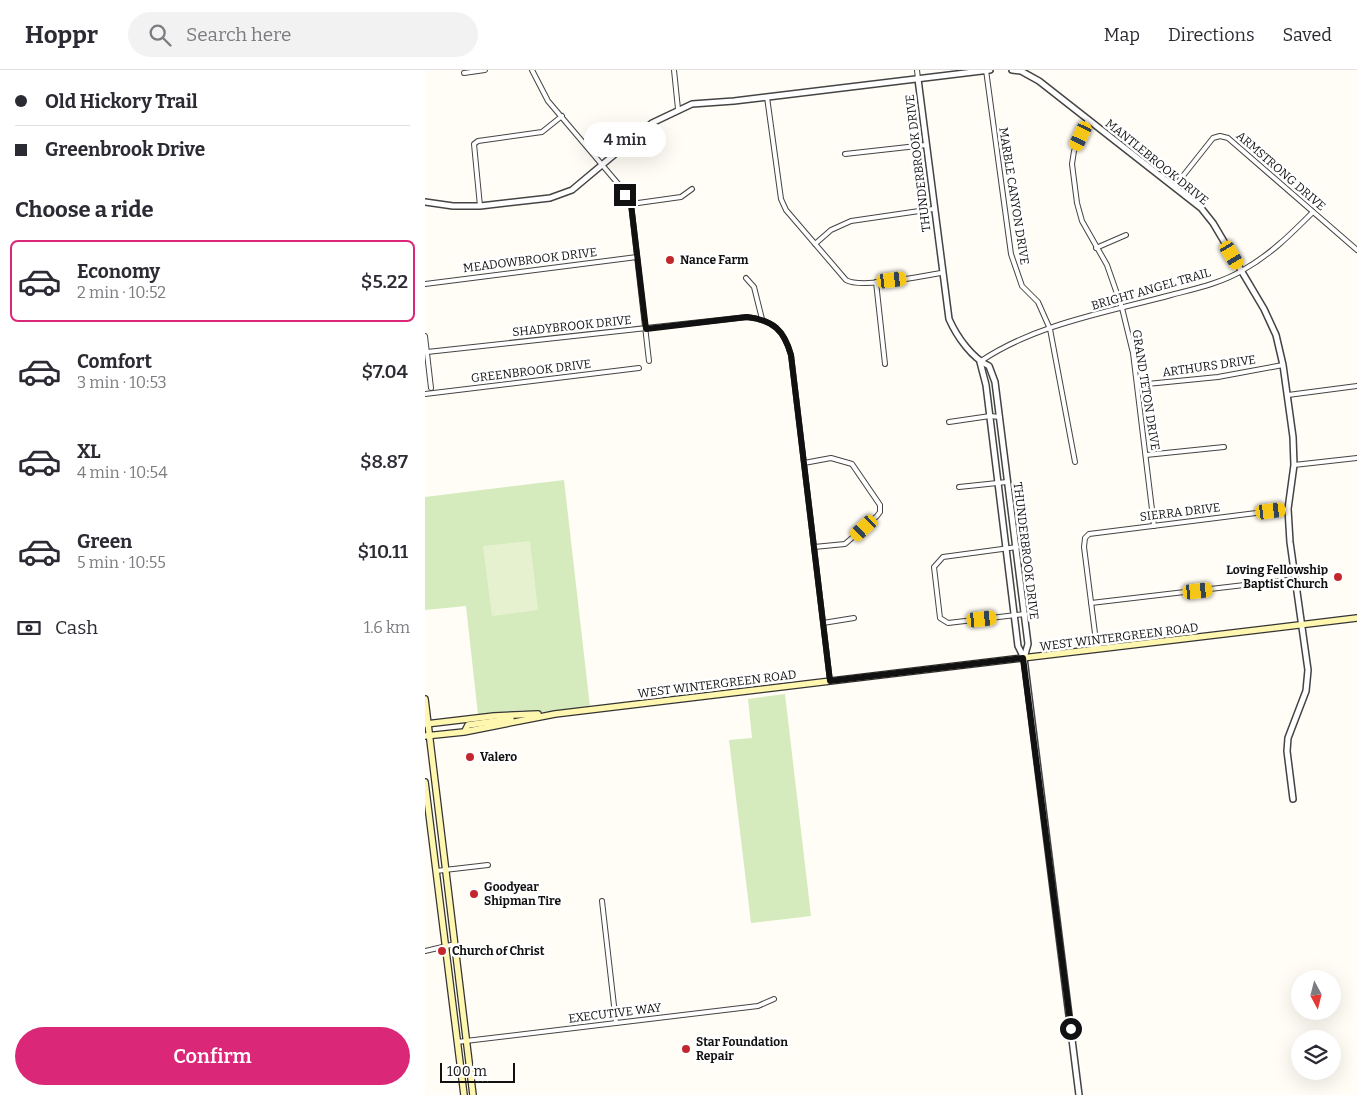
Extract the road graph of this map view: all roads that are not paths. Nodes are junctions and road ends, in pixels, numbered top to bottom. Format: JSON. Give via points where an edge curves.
{"nodes":[{"id":1,"x":485,"y":70,"type":"edge"},
{"id":2,"x":532,"y":70,"type":"edge"},
{"id":3,"x":674,"y":70,"type":"edge"},
{"id":4,"x":917,"y":70,"type":"edge"},
{"id":5,"x":987,"y":70,"type":"edge"},
{"id":6,"x":1012,"y":70,"type":"edge"},
{"id":7,"x":464,"y":73,"type":"dead end"},
{"id":8,"x":918,"y":79,"type":"junction"},
{"id":9,"x":767,"y":97,"type":"junction"},
{"id":10,"x":678,"y":110,"type":"junction"},
{"id":11,"x":562,"y":116,"type":"junction"},
{"id":12,"x":1089,"y":120,"type":"junction"},
{"id":13,"x":926,"y":145,"type":"junction"},
{"id":14,"x":845,"y":154,"type":"dead end"},
{"id":15,"x":601,"y":164,"type":"junction"},
{"id":16,"x":1175,"y":186,"type":"junction"},
{"id":17,"x":692,"y":189,"type":"dead end"},
{"id":18,"x":425,"y":202,"type":"edge"},
{"id":19,"x":631,"y":204,"type":"junction"},
{"id":20,"x":480,"y":206,"type":"junction"},
{"id":21,"x":933,"y":209,"type":"junction"},
{"id":22,"x":1313,"y":212,"type":"junction"},
{"id":23,"x":1127,"y":235,"type":"dead end"},
{"id":24,"x":815,"y":244,"type":"junction"},
{"id":25,"x":1096,"y":248,"type":"junction"},
{"id":26,"x":1357,"y":250,"type":"edge"},
{"id":27,"x":637,"y":257,"type":"junction"},
{"id":28,"x":1242,"y":271,"type":"junction"},
{"id":29,"x":941,"y":273,"type":"junction"},
{"id":30,"x":746,"y":278,"type":"dead end"},
{"id":31,"x":876,"y":282,"type":"junction"},
{"id":32,"x":425,"y":284,"type":"edge"},
{"id":33,"x":1122,"y":308,"type":"junction"},
{"id":34,"x":762,"y":319,"type":"junction"},
{"id":35,"x":646,"y":329,"type":"junction"},
{"id":36,"x":1050,"y":329,"type":"junction"},
{"id":37,"x":425,"y":336,"type":"edge"},
{"id":38,"x":427,"y":352,"type":"junction"},
{"id":39,"x":649,"y":361,"type":"dead end"},
{"id":40,"x":980,"y":362,"type":"junction"},
{"id":41,"x":885,"y":364,"type":"dead end"},
{"id":42,"x":1283,"y":365,"type":"junction"},
{"id":43,"x":639,"y":368,"type":"dead end"},
{"id":44,"x":1137,"y":386,"type":"junction"},
{"id":45,"x":1357,"y":386,"type":"edge"},
{"id":46,"x":431,"y":388,"type":"dead end"},
{"id":47,"x":425,"y":394,"type":"edge"},
{"id":48,"x":1288,"y":394,"type":"junction"},
{"id":49,"x":990,"y":416,"type":"junction"},
{"id":50,"x":999,"y":417,"type":"junction"},
{"id":51,"x":949,"y":422,"type":"dead end"},
{"id":52,"x":1224,"y":447,"type":"dead end"},
{"id":53,"x":1146,"y":455,"type":"junction"},
{"id":54,"x":1357,"y":458,"type":"edge"},
{"id":55,"x":1075,"y":462,"type":"dead end"},
{"id":56,"x":804,"y":463,"type":"junction"},
{"id":57,"x":1294,"y":465,"type":"junction"},
{"id":58,"x":1007,"y":482,"type":"junction"},
{"id":59,"x":999,"y":483,"type":"junction"},
{"id":60,"x":959,"y":487,"type":"dead end"},
{"id":61,"x":1288,"y":509,"type":"junction"},
{"id":62,"x":1154,"y":526,"type":"junction"},
{"id":63,"x":814,"y":547,"type":"junction"},
{"id":64,"x":1017,"y":547,"type":"junction"},
{"id":65,"x":1007,"y":548,"type":"junction"},
{"id":66,"x":1296,"y":579,"type":"junction"},
{"id":67,"x":1091,"y":604,"type":"junction"},
{"id":68,"x":1025,"y":614,"type":"junction"},
{"id":69,"x":1015,"y":616,"type":"junction"},
{"id":70,"x":855,"y":618,"type":"dead end"},
{"id":71,"x":1357,"y":618,"type":"edge"},
{"id":72,"x":823,"y":623,"type":"junction"},
{"id":73,"x":1301,"y":624,"type":"junction"},
{"id":74,"x":1097,"y":649,"type":"junction"},
{"id":75,"x":1023,"y":658,"type":"junction"},
{"id":76,"x":830,"y":681,"type":"junction"},
{"id":77,"x":425,"y":699,"type":"edge"},
{"id":78,"x":536,"y":714,"type":"junction"},
{"id":79,"x":555,"y":714,"type":"junction"},
{"id":80,"x":427,"y":724,"type":"edge"},
{"id":81,"x":465,"y":732,"type":"junction"},
{"id":82,"x":427,"y":736,"type":"edge"},
{"id":83,"x":425,"y":782,"type":"edge"},
{"id":84,"x":1293,"y":799,"type":"dead end"},
{"id":85,"x":488,"y":866,"type":"dead end"},
{"id":86,"x":446,"y":870,"type":"junction"},
{"id":87,"x":436,"y":872,"type":"junction"},
{"id":88,"x":602,"y":901,"type":"dead end"},
{"id":89,"x":455,"y":944,"type":"junction"},
{"id":90,"x":445,"y":948,"type":"junction"},
{"id":91,"x":425,"y":951,"type":"edge"},
{"id":92,"x":774,"y":999,"type":"dead end"},
{"id":93,"x":616,"y":1023,"type":"junction"},
{"id":94,"x":457,"y":1042,"type":"junction"},
{"id":95,"x":467,"y":1042,"type":"junction"},
{"id":96,"x":464,"y":1095,"type":"edge"},
{"id":97,"x":473,"y":1095,"type":"edge"},
{"id":98,"x":1079,"y":1095,"type":"edge"}],
"edges":[{"from":1,"to":7,"type":"street"},
{"from":2,"to":11,"type":"street","via":[[548,101]]},
{"from":3,"to":10,"type":"street"},
{"from":4,"to":8,"type":"street","name":"THUNDERBROOK DRIVE"},
{"from":5,"to":8,"type":"street"},
{"from":5,"to":36,"type":"street","name":"MARBLE CANYON DRIVE","via":[[1011,254],[1022,286],[1038,302]]},
{"from":6,"to":12,"type":"street","name":"MANTLEBROOK DRIVE","via":[[1039,81]]},
{"from":8,"to":9,"type":"street"},
{"from":8,"to":13,"type":"street","name":"THUNDERBROOK DRIVE"},
{"from":9,"to":10,"type":"street","via":[[692,104]]},
{"from":9,"to":24,"type":"street","via":[[781,199],[786,210]]},
{"from":10,"to":15,"type":"street","via":[[652,123]]},
{"from":11,"to":15,"type":"street"},
{"from":11,"to":20,"type":"street","via":[[542,132],[474,144]]},
{"from":12,"to":16,"type":"street","name":"MANTLEBROOK DRIVE"},
{"from":12,"to":25,"type":"street","name":"GRAND TETON DRIVE","via":[[1074,151],[1072,164],[1082,222]]},
{"from":13,"to":14,"type":"street"},
{"from":13,"to":21,"type":"street","name":"THUNDERBROOK DRIVE"},
{"from":15,"to":19,"type":"street"},
{"from":15,"to":20,"type":"street","via":[[572,190],[550,198]]},
{"from":16,"to":22,"type":"street","name":"ARMSTRONG DRIVE","via":[[1213,138],[1220,136],[1228,138]]},
{"from":16,"to":28,"type":"street","name":"MANTLEBROOK DRIVE","via":[[1213,223]]},
{"from":17,"to":19,"type":"street","via":[[681,197]]},
{"from":18,"to":20,"type":"street"},
{"from":19,"to":27,"type":"street"},
{"from":21,"to":24,"type":"street","via":[[851,221],[831,230]]},
{"from":21,"to":29,"type":"street","name":"THUNDERBROOK DRIVE"},
{"from":22,"to":26,"type":"street","name":"ARMSTRONG DRIVE"},
{"from":22,"to":28,"type":"street","name":"BRIGHT ANGEL TRAIL","via":[[1278,247]]},
{"from":23,"to":25,"type":"street"},
{"from":24,"to":31,"type":"street","via":[[846,280]]},
{"from":25,"to":33,"type":"street","name":"GRAND TETON DRIVE","via":[[1107,265]]},
{"from":27,"to":32,"type":"street","name":"MEADOWBROOK DRIVE"},
{"from":27,"to":35,"type":"street"},
{"from":28,"to":33,"type":"street","name":"BRIGHT ANGEL TRAIL","via":[[1199,287]]},
{"from":28,"to":42,"type":"street","name":"MANTLEBROOK DRIVE","via":[[1276,335]]},
{"from":29,"to":31,"type":"street"},
{"from":29,"to":40,"type":"street","name":"THUNDERBROOK DRIVE","via":[[949,320]]},
{"from":30,"to":34,"type":"street","via":[[754,287]]},
{"from":31,"to":41,"type":"street"},
{"from":33,"to":36,"type":"street","name":"BRIGHT ANGEL TRAIL"},
{"from":33,"to":44,"type":"street","name":"GRAND TETON DRIVE"},
{"from":34,"to":35,"type":"street","name":"SHADYBROOK DRIVE","via":[[747,317]]},
{"from":34,"to":56,"type":"street","via":[[787,340]]},
{"from":35,"to":38,"type":"street","name":"SHADYBROOK DRIVE"},
{"from":35,"to":39,"type":"street"},
{"from":36,"to":40,"type":"street","name":"BRIGHT ANGEL TRAIL","via":[[1004,346]]},
{"from":36,"to":55,"type":"street","name":"MARBLE CANYON DRIVE"},
{"from":37,"to":38,"type":"street"},
{"from":38,"to":46,"type":"street"},
{"from":40,"to":49,"type":"street","name":"THUNDERBROOK DRIVE"},
{"from":40,"to":50,"type":"street","name":"THUNDERBROOK DRIVE","via":[[989,366],[995,382]]},
{"from":42,"to":44,"type":"street","name":"ARTHURS DRIVE"},
{"from":42,"to":48,"type":"street","name":"MANTLEBROOK DRIVE"},
{"from":43,"to":47,"type":"street","name":"GREENBROOK DRIVE"},
{"from":44,"to":53,"type":"street","name":"GRAND TETON DRIVE"},
{"from":45,"to":48,"type":"street"},
{"from":48,"to":57,"type":"street","name":"MANTLEBROOK DRIVE"},
{"from":49,"to":50,"type":"street"},
{"from":49,"to":51,"type":"street"},
{"from":49,"to":59,"type":"street","name":"THUNDERBROOK DRIVE"},
{"from":50,"to":58,"type":"street","name":"THUNDERBROOK DRIVE"},
{"from":52,"to":53,"type":"street"},
{"from":53,"to":62,"type":"street","name":"GRAND TETON DRIVE"},
{"from":54,"to":57,"type":"street"},
{"from":56,"to":63,"type":"street"},
{"from":56,"to":63,"type":"street","via":[[831,458],[852,464],[881,505],[877,516],[845,544]]},
{"from":57,"to":61,"type":"street","name":"MANTLEBROOK DRIVE"},
{"from":58,"to":59,"type":"street"},
{"from":58,"to":64,"type":"street","name":"THUNDERBROOK DRIVE"},
{"from":59,"to":60,"type":"street"},
{"from":59,"to":65,"type":"street","name":"THUNDERBROOK DRIVE"},
{"from":61,"to":62,"type":"street","name":"SIERRA DRIVE"},
{"from":61,"to":66,"type":"street","name":"MANTLEBROOK DRIVE"},
{"from":62,"to":67,"type":"street","name":"SIERRA DRIVE","via":[[1089,534],[1085,538]]},
{"from":63,"to":72,"type":"street"},
{"from":64,"to":65,"type":"street"},
{"from":64,"to":68,"type":"street","name":"THUNDERBROOK DRIVE"},
{"from":65,"to":69,"type":"street","name":"THUNDERBROOK DRIVE"},
{"from":65,"to":69,"type":"street","via":[[943,557],[934,567],[936,591],[940,618],[948,623]]},
{"from":66,"to":67,"type":"street"},
{"from":66,"to":73,"type":"street","name":"MANTLEBROOK DRIVE"},
{"from":67,"to":74,"type":"street"},
{"from":68,"to":69,"type":"street"},
{"from":68,"to":75,"type":"street","name":"THUNDERBROOK DRIVE","via":[[1028,644]]},
{"from":69,"to":75,"type":"street","name":"THUNDERBROOK DRIVE","via":[[1018,646]]},
{"from":70,"to":72,"type":"street"},
{"from":71,"to":73,"type":"main road","name":"WEST WINTERGREEN ROAD"},
{"from":72,"to":76,"type":"street"},
{"from":73,"to":74,"type":"main road","name":"WEST WINTERGREEN ROAD"},
{"from":73,"to":84,"type":"street","name":"MANTLEBROOK DRIVE","via":[[1308,670],[1306,691],[1287,751]]},
{"from":74,"to":75,"type":"main road","name":"WEST WINTERGREEN ROAD"},
{"from":75,"to":76,"type":"main road","name":"WEST WINTERGREEN ROAD"},
{"from":75,"to":98,"type":"street"},
{"from":76,"to":79,"type":"main road","name":"WEST WINTERGREEN ROAD"},
{"from":77,"to":80,"type":"main road"},
{"from":78,"to":79,"type":"main road","name":"WEST WINTERGREEN ROAD"},
{"from":78,"to":80,"type":"main road","name":"WEST WINTERGREEN ROAD"},
{"from":78,"to":81,"type":"main road","via":[[468,725]]},
{"from":79,"to":81,"type":"main road","name":"WEST WINTERGREEN ROAD"},
{"from":80,"to":82,"type":"main road"},
{"from":81,"to":82,"type":"main road","name":"WEST WINTERGREEN ROAD"},
{"from":82,"to":86,"type":"main road"},
{"from":83,"to":87,"type":"main road"},
{"from":85,"to":86,"type":"street"},
{"from":86,"to":87,"type":"street"},
{"from":86,"to":89,"type":"main road"},
{"from":87,"to":90,"type":"main road"},
{"from":88,"to":93,"type":"street"},
{"from":89,"to":90,"type":"street"},
{"from":89,"to":95,"type":"main road"},
{"from":90,"to":91,"type":"street"},
{"from":90,"to":94,"type":"main road"},
{"from":92,"to":93,"type":"street","name":"EXECUTIVE WAY","via":[[758,1006]]},
{"from":93,"to":95,"type":"street","name":"EXECUTIVE WAY"},
{"from":94,"to":95,"type":"street","name":"EXECUTIVE WAY"},
{"from":94,"to":96,"type":"main road"},
{"from":95,"to":97,"type":"main road"}]}
